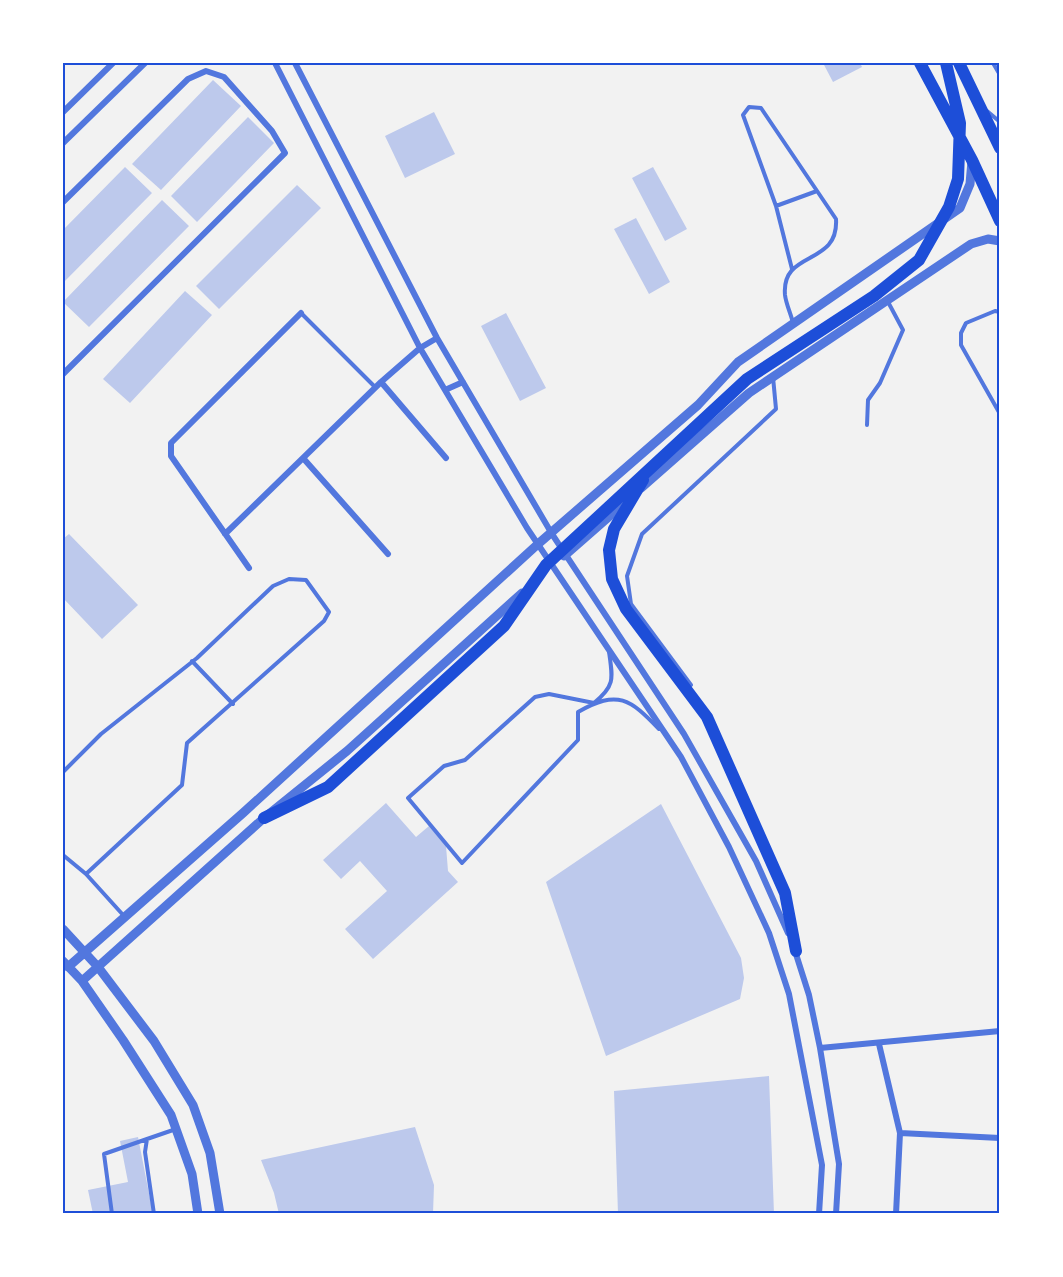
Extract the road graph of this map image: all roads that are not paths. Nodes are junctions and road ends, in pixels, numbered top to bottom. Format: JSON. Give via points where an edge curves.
{"nodes":[{"id":1,"x":113,"y":63,"type":"edge"},
{"id":2,"x":145,"y":63,"type":"edge"},
{"id":3,"x":275,"y":63,"type":"edge"},
{"id":4,"x":295,"y":63,"type":"edge"},
{"id":5,"x":920,"y":63,"type":"edge"},
{"id":6,"x":946,"y":63,"type":"edge"},
{"id":7,"x":959,"y":63,"type":"edge"},
{"id":8,"x":993,"y":63,"type":"edge"},
{"id":9,"x":1000,"y":75,"type":"edge"},
{"id":10,"x":979,"y":104,"type":"junction"},
{"id":11,"x":63,"y":112,"type":"edge"},
{"id":12,"x":1000,"y":122,"type":"edge"},
{"id":13,"x":63,"y":143,"type":"edge"},
{"id":14,"x":1000,"y":148,"type":"edge"},
{"id":15,"x":972,"y":160,"type":"junction"},
{"id":16,"x":817,"y":191,"type":"junction"},
{"id":17,"x":63,"y":202,"type":"edge"},
{"id":18,"x":776,"y":206,"type":"junction"},
{"id":19,"x":1000,"y":221,"type":"edge"},
{"id":20,"x":1000,"y":241,"type":"edge"},
{"id":21,"x":792,"y":268,"type":"junction"},
{"id":22,"x":887,"y":300,"type":"junction"},
{"id":23,"x":1000,"y":312,"type":"edge"},
{"id":24,"x":301,"y":313,"type":"joint"},
{"id":25,"x":794,"y":324,"type":"junction"},
{"id":26,"x":437,"y":338,"type":"junction"},
{"id":27,"x":420,"y":348,"type":"junction"},
{"id":28,"x":63,"y":374,"type":"edge"},
{"id":29,"x":773,"y":376,"type":"junction"},
{"id":30,"x":463,"y":382,"type":"junction"},
{"id":31,"x":378,"y":385,"type":"junction"},
{"id":32,"x":445,"y":390,"type":"junction"},
{"id":33,"x":1000,"y":414,"type":"edge"},
{"id":34,"x":867,"y":425,"type":"dead end"},
{"id":35,"x":446,"y":458,"type":"dead end"},
{"id":36,"x":303,"y":459,"type":"junction"},
{"id":37,"x":652,"y":466,"type":"junction"},
{"id":38,"x":225,"y":534,"type":"junction"},
{"id":39,"x":552,"y":534,"type":"junction"},
{"id":40,"x":538,"y":544,"type":"junction"},
{"id":41,"x":388,"y":554,"type":"dead end"},
{"id":42,"x":566,"y":554,"type":"junction"},
{"id":43,"x":552,"y":566,"type":"junction"},
{"id":44,"x":249,"y":568,"type":"dead end"},
{"id":45,"x":609,"y":650,"type":"junction"},
{"id":46,"x":192,"y":661,"type":"junction"},
{"id":47,"x":594,"y":703,"type":"junction"},
{"id":48,"x":233,"y":704,"type":"junction"},
{"id":49,"x":704,"y":704,"type":"dead end"},
{"id":50,"x":670,"y":741,"type":"junction"},
{"id":51,"x":63,"y":772,"type":"edge"},
{"id":52,"x":264,"y":818,"type":"junction"},
{"id":53,"x":63,"y":855,"type":"edge"},
{"id":54,"x":86,"y":874,"type":"junction"},
{"id":55,"x":124,"y":917,"type":"junction"},
{"id":56,"x":63,"y":929,"type":"edge"},
{"id":57,"x":796,"y":951,"type":"junction"},
{"id":58,"x":84,"y":953,"type":"junction"},
{"id":59,"x":66,"y":964,"type":"edge"},
{"id":60,"x":98,"y":967,"type":"junction"},
{"id":61,"x":81,"y":981,"type":"junction"},
{"id":62,"x":1000,"y":1031,"type":"edge"},
{"id":63,"x":879,"y":1044,"type":"junction"},
{"id":64,"x":820,"y":1048,"type":"junction"},
{"id":65,"x":177,"y":1129,"type":"junction"},
{"id":66,"x":900,"y":1133,"type":"junction"},
{"id":67,"x":1000,"y":1138,"type":"edge"},
{"id":68,"x":147,"y":1139,"type":"junction"},
{"id":69,"x":112,"y":1214,"type":"edge"},
{"id":70,"x":154,"y":1214,"type":"edge"},
{"id":71,"x":198,"y":1214,"type":"edge"},
{"id":72,"x":220,"y":1214,"type":"edge"},
{"id":73,"x":819,"y":1214,"type":"edge"},
{"id":74,"x":836,"y":1214,"type":"edge"},
{"id":75,"x":896,"y":1214,"type":"edge"}],
"edges":[{"from":1,"to":11,"type":"street"},
{"from":2,"to":13,"type":"street"},
{"from":3,"to":27,"type":"street"},
{"from":4,"to":26,"type":"street"},
{"from":5,"to":15,"type":"highway"},
{"from":6,"to":37,"type":"highway","via":[[960,123],[958,179],[949,207],[919,260],[874,296],[747,379]]},
{"from":7,"to":10,"type":"highway"},
{"from":8,"to":9,"type":"lane"},
{"from":10,"to":12,"type":"lane"},
{"from":10,"to":14,"type":"highway"},
{"from":15,"to":19,"type":"highway"},
{"from":15,"to":25,"type":"street","via":[[970,184],[960,208]]},
{"from":16,"to":18,"type":"lane"},
{"from":16,"to":18,"type":"lane","via":[[761,108],[749,107],[743,115]]},
{"from":16,"to":21,"type":"lane","via":[[836,219],[837,234],[828,247]]},
{"from":17,"to":28,"type":"street","via":[[188,79],[206,71],[224,77],[272,131],[285,153]]},
{"from":18,"to":21,"type":"lane"},
{"from":20,"to":22,"type":"street","via":[[988,239],[971,244]]},
{"from":21,"to":25,"type":"lane","via":[[785,295]]},
{"from":22,"to":29,"type":"street"},
{"from":22,"to":34,"type":"lane","via":[[903,330],[880,383],[867,399]]},
{"from":23,"to":33,"type":"lane","via":[[966,323],[961,345]]},
{"from":24,"to":31,"type":"lane"},
{"from":24,"to":38,"type":"street","via":[[171,443],[171,456]]},
{"from":25,"to":39,"type":"street","via":[[738,362],[698,405]]},
{"from":26,"to":27,"type":"street"},
{"from":26,"to":30,"type":"street"},
{"from":27,"to":31,"type":"street"},
{"from":27,"to":32,"type":"street"},
{"from":29,"to":42,"type":"street"},
{"from":29,"to":49,"type":"lane","via":[[776,409],[642,534],[627,576],[631,604]]},
{"from":30,"to":32,"type":"street"},
{"from":30,"to":39,"type":"street"},
{"from":31,"to":35,"type":"street"},
{"from":31,"to":36,"type":"street"},
{"from":32,"to":40,"type":"street"},
{"from":36,"to":38,"type":"street"},
{"from":36,"to":41,"type":"street"},
{"from":37,"to":52,"type":"highway","via":[[546,565],[504,626],[336,780]]},
{"from":37,"to":57,"type":"highway","via":[[614,529],[609,550],[612,579],[626,609],[707,717],[786,893]]},
{"from":38,"to":44,"type":"street"},
{"from":39,"to":40,"type":"street"},
{"from":39,"to":42,"type":"street"},
{"from":40,"to":43,"type":"street"},
{"from":40,"to":55,"type":"street"},
{"from":42,"to":43,"type":"street"},
{"from":42,"to":57,"type":"street","via":[[684,734],[756,861]]},
{"from":43,"to":45,"type":"street"},
{"from":43,"to":52,"type":"street","via":[[346,751]]},
{"from":45,"to":47,"type":"lane","via":[[613,674],[610,690]]},
{"from":45,"to":50,"type":"street"},
{"from":46,"to":48,"type":"lane"},
{"from":46,"to":48,"type":"lane","via":[[273,586],[289,579],[306,580],[314,588],[329,612],[324,621]]},
{"from":46,"to":51,"type":"lane","via":[[101,734]]},
{"from":47,"to":47,"type":"lane","via":[[578,712],[578,740],[462,863],[408,798],[444,766],[465,760],[535,697],[549,694]]},
{"from":47,"to":50,"type":"lane","via":[[616,699],[634,703]]},
{"from":48,"to":54,"type":"lane","via":[[187,743],[182,785]]},
{"from":50,"to":73,"type":"street","via":[[729,847],[768,933],[789,994],[822,1165]]},
{"from":52,"to":60,"type":"street"},
{"from":53,"to":54,"type":"lane"},
{"from":54,"to":55,"type":"lane"},
{"from":55,"to":58,"type":"street"},
{"from":56,"to":58,"type":"street"},
{"from":57,"to":64,"type":"street"},
{"from":58,"to":59,"type":"street"},
{"from":58,"to":60,"type":"street"},
{"from":59,"to":61,"type":"street"},
{"from":60,"to":61,"type":"street"},
{"from":60,"to":72,"type":"street","via":[[154,1041],[193,1105],[210,1153]]},
{"from":61,"to":65,"type":"street","via":[[123,1040]]},
{"from":62,"to":63,"type":"street"},
{"from":63,"to":64,"type":"street"},
{"from":63,"to":66,"type":"street"},
{"from":64,"to":74,"type":"street","via":[[839,1164]]},
{"from":65,"to":68,"type":"lane"},
{"from":65,"to":71,"type":"street","via":[[192,1174]]},
{"from":66,"to":67,"type":"street"},
{"from":66,"to":75,"type":"street"},
{"from":68,"to":69,"type":"lane","via":[[104,1154]]},
{"from":68,"to":70,"type":"lane","via":[[145,1152]]}]}
